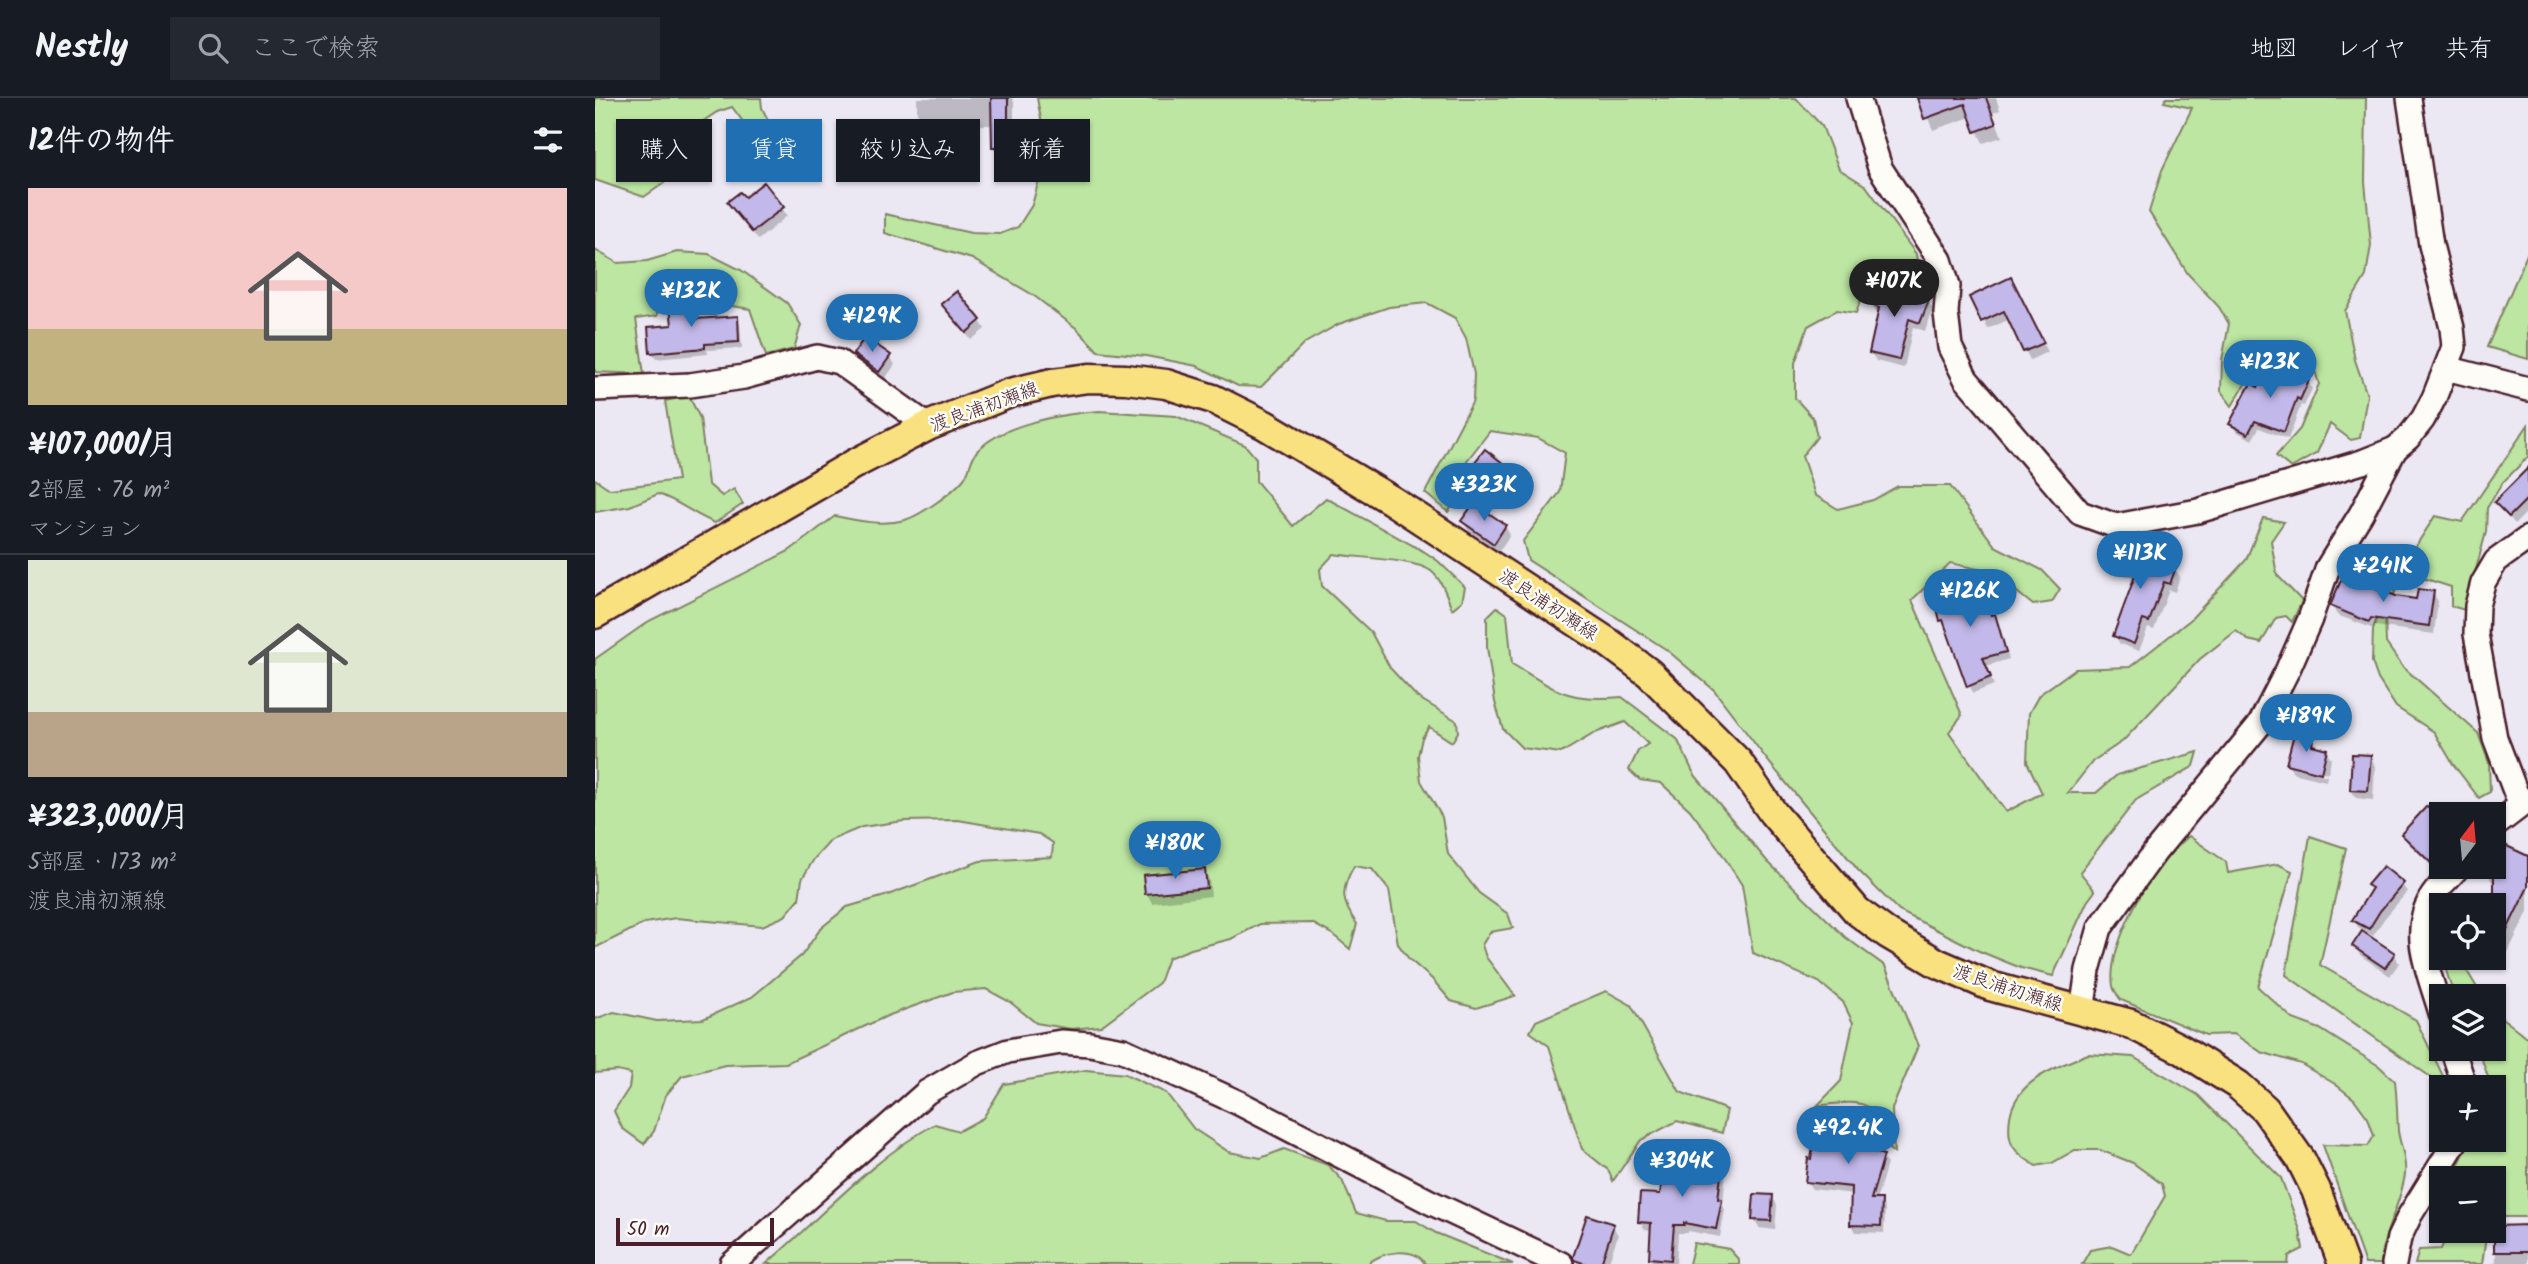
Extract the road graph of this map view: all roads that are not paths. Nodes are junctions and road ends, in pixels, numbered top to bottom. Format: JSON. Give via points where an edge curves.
{"nodes":[{"id":1,"x":1858,"y":98,"type":"edge"},
{"id":2,"x":2409,"y":98,"type":"edge"},
{"id":3,"x":2447,"y":368,"type":"junction"},
{"id":4,"x":595,"y":389,"type":"edge"},
{"id":5,"x":2528,"y":389,"type":"edge"},
{"id":6,"x":928,"y":426,"type":"junction"},
{"id":7,"x":2395,"y":449,"type":"junction"},
{"id":8,"x":2528,"y":538,"type":"edge"},
{"id":9,"x":595,"y":614,"type":"edge"},
{"id":10,"x":2524,"y":802,"type":"edge"},
{"id":11,"x":2506,"y":816,"type":"edge"},
{"id":12,"x":2448,"y":879,"type":"edge"},
{"id":13,"x":2432,"y":984,"type":"edge"},
{"id":14,"x":2081,"y":1012,"type":"junction"},
{"id":15,"x":2449,"y":1152,"type":"edge"},
{"id":16,"x":732,"y":1264,"type":"edge"},
{"id":17,"x":1561,"y":1264,"type":"edge"},
{"id":18,"x":2343,"y":1264,"type":"edge"},
{"id":19,"x":2395,"y":1264,"type":"edge"}],
"edges":[{"from":1,"to":7,"type":"street","via":[[1880,168],[1940,260],[1948,286],[1950,347],[1966,379],[2080,513],[2116,526],[2198,511]]},
{"from":2,"to":3,"type":"street","via":[[2431,245],[2452,328],[2454,347]]},
{"from":3,"to":5,"type":"street"},
{"from":3,"to":7,"type":"street","via":[[2423,419]]},
{"from":4,"to":6,"type":"street","via":[[690,385],[744,377],[817,357],[839,362]]},
{"from":6,"to":9,"type":"main road","name":"渡良浦初瀬線"},
{"from":6,"to":14,"type":"main road","name":"渡良浦初瀬線","via":[[1010,393],[1089,378],[1166,384],[1213,398],[1391,500],[1649,673],[1738,762],[1773,813],[1857,911],[1888,934],[1937,964],[1990,986]]},
{"from":7,"to":14,"type":"street","via":[[2328,567],[2310,620],[2260,724],[2155,852],[2100,928]]},
{"from":8,"to":10,"type":"street","via":[[2496,561],[2483,583],[2476,634],[2495,738]]},
{"from":10,"to":11,"type":"street"},
{"from":12,"to":13,"type":"street","via":[[2430,899],[2422,921],[2422,950]]},
{"from":14,"to":18,"type":"main road","name":"渡良浦初瀬線","via":[[2158,1036],[2213,1067],[2265,1109],[2301,1160]]},
{"from":15,"to":19,"type":"street","via":[[2410,1215],[2399,1238]]},
{"from":16,"to":17,"type":"street","via":[[927,1092],[1008,1051],[1061,1042],[1123,1050]]}]}
